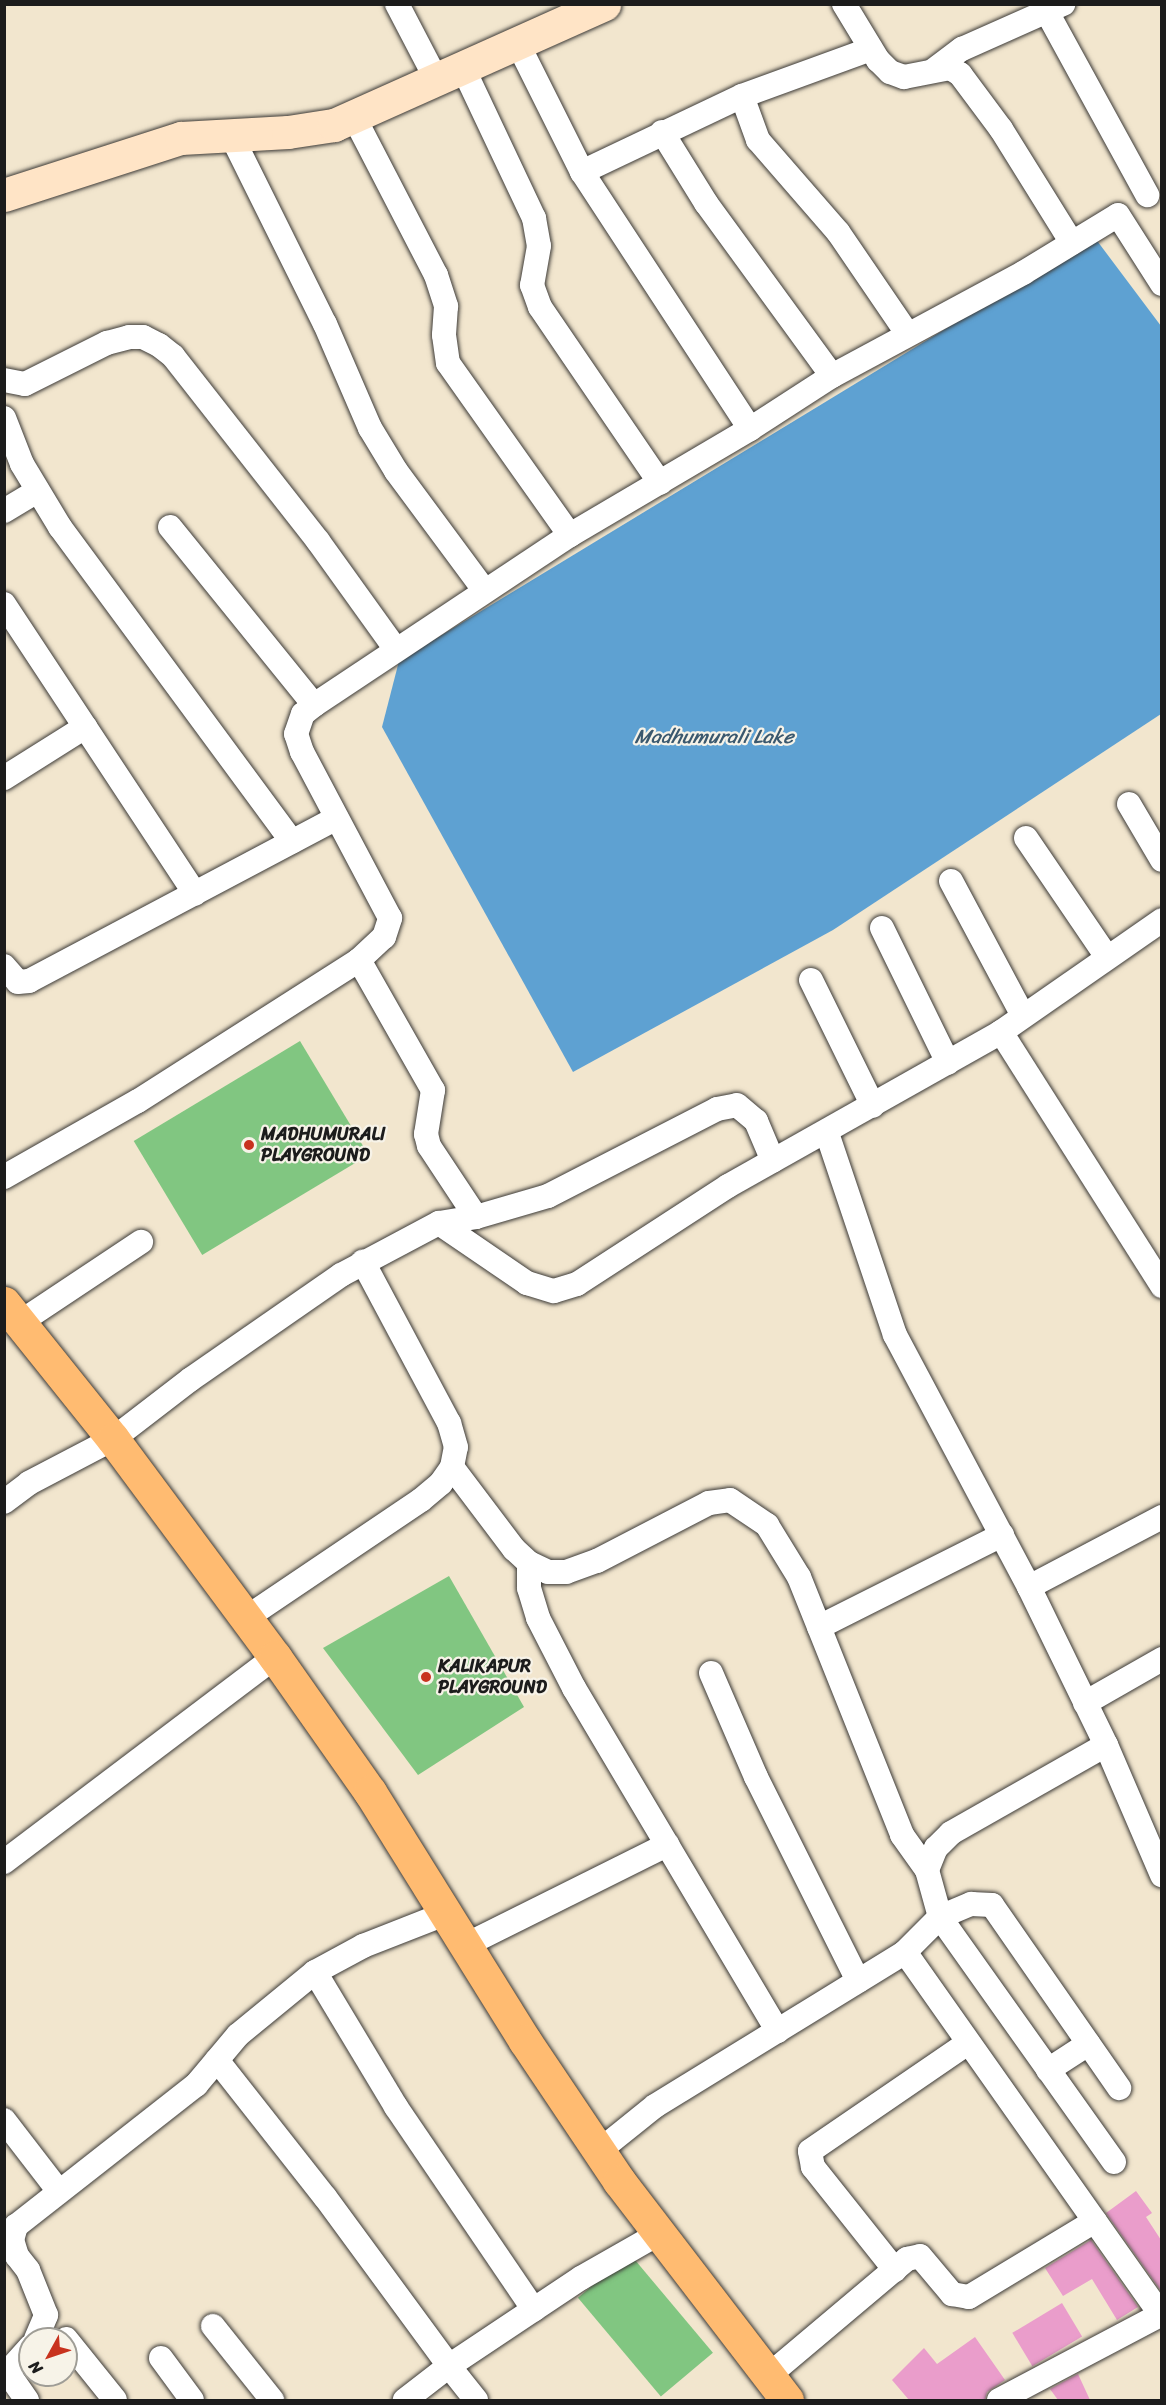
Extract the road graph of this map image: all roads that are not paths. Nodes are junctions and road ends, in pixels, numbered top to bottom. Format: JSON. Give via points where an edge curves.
{"nodes":[{"id":1,"x":397,"y":4,"type":"edge"},
{"id":2,"x":844,"y":4,"type":"edge"},
{"id":3,"x":587,"y":8,"type":"edge"},
{"id":4,"x":1055,"y":8,"type":"edge"},
{"id":5,"x":519,"y":46,"type":"junction"},
{"id":6,"x":871,"y":49,"type":"junction"},
{"id":7,"x":935,"y":69,"type":"junction"},
{"id":8,"x":450,"y":76,"type":"junction"},
{"id":9,"x":742,"y":96,"type":"junction"},
{"id":10,"x":354,"y":117,"type":"junction"},
{"id":11,"x":662,"y":132,"type":"junction"},
{"id":12,"x":230,"y":133,"type":"junction"},
{"id":13,"x":582,"y":172,"type":"junction"},
{"id":14,"x":1154,"y":192,"type":"edge"},
{"id":15,"x":4,"y":195,"type":"edge"},
{"id":16,"x":1118,"y":215,"type":"junction"},
{"id":17,"x":1072,"y":243,"type":"junction"},
{"id":18,"x":1161,"y":284,"type":"edge"},
{"id":19,"x":907,"y":333,"type":"junction"},
{"id":20,"x":832,"y":376,"type":"junction"},
{"id":21,"x":4,"y":380,"type":"edge"},
{"id":22,"x":4,"y":418,"type":"edge"},
{"id":23,"x":750,"y":429,"type":"junction"},
{"id":24,"x":660,"y":483,"type":"junction"},
{"id":25,"x":37,"y":491,"type":"junction"},
{"id":26,"x":4,"y":511,"type":"edge"},
{"id":27,"x":170,"y":528,"type":"dead end"},
{"id":28,"x":570,"y":535,"type":"junction"},
{"id":29,"x":484,"y":590,"type":"junction"},
{"id":30,"x":4,"y":604,"type":"edge"},
{"id":31,"x":395,"y":648,"type":"junction"},
{"id":32,"x":314,"y":705,"type":"junction"},
{"id":33,"x":85,"y":727,"type":"junction"},
{"id":34,"x":4,"y":778,"type":"edge"},
{"id":35,"x":1129,"y":804,"type":"dead end"},
{"id":36,"x":337,"y":818,"type":"junction"},
{"id":37,"x":1026,"y":838,"type":"dead end"},
{"id":38,"x":292,"y":842,"type":"junction"},
{"id":39,"x":1161,"y":860,"type":"edge"},
{"id":40,"x":951,"y":881,"type":"dead end"},
{"id":41,"x":195,"y":894,"type":"junction"},
{"id":42,"x":1161,"y":920,"type":"edge"},
{"id":43,"x":882,"y":928,"type":"dead end"},
{"id":44,"x":1107,"y":957,"type":"junction"},
{"id":45,"x":359,"y":960,"type":"junction"},
{"id":46,"x":4,"y":966,"type":"edge"},
{"id":47,"x":811,"y":980,"type":"dead end"},
{"id":48,"x":1023,"y":1016,"type":"junction"},
{"id":49,"x":1001,"y":1032,"type":"junction"},
{"id":50,"x":948,"y":1063,"type":"junction"},
{"id":51,"x":873,"y":1106,"type":"junction"},
{"id":52,"x":827,"y":1133,"type":"junction"},
{"id":53,"x":773,"y":1161,"type":"junction"},
{"id":54,"x":4,"y":1177,"type":"edge"},
{"id":55,"x":476,"y":1217,"type":"junction"},
{"id":56,"x":439,"y":1223,"type":"junction"},
{"id":57,"x":141,"y":1242,"type":"dead end"},
{"id":58,"x":363,"y":1262,"type":"junction"},
{"id":59,"x":1161,"y":1286,"type":"edge"},
{"id":60,"x":13,"y":1312,"type":"edge"},
{"id":61,"x":113,"y":1439,"type":"junction"},
{"id":62,"x":452,"y":1467,"type":"junction"},
{"id":63,"x":4,"y":1502,"type":"edge"},
{"id":64,"x":1161,"y":1517,"type":"edge"},
{"id":65,"x":1002,"y":1535,"type":"junction"},
{"id":66,"x":529,"y":1563,"type":"junction"},
{"id":67,"x":1029,"y":1587,"type":"junction"},
{"id":68,"x":246,"y":1618,"type":"junction"},
{"id":69,"x":819,"y":1627,"type":"junction"},
{"id":70,"x":275,"y":1657,"type":"junction"},
{"id":71,"x":1161,"y":1659,"type":"edge"},
{"id":72,"x":711,"y":1674,"type":"dead end"},
{"id":73,"x":1085,"y":1703,"type":"junction"},
{"id":74,"x":1106,"y":1745,"type":"junction"},
{"id":75,"x":667,"y":1845,"type":"junction"},
{"id":76,"x":4,"y":1862,"type":"edge"},
{"id":77,"x":927,"y":1870,"type":"junction"},
{"id":78,"x":1161,"y":1875,"type":"edge"},
{"id":79,"x":447,"y":1913,"type":"junction"},
{"id":80,"x":940,"y":1917,"type":"junction"},
{"id":81,"x":466,"y":1945,"type":"junction"},
{"id":82,"x":905,"y":1952,"type":"junction"},
{"id":83,"x":315,"y":1972,"type":"junction"},
{"id":84,"x":858,"y":1981,"type":"junction"},
{"id":85,"x":778,"y":2031,"type":"junction"},
{"id":86,"x":968,"y":2043,"type":"junction"},
{"id":87,"x":1089,"y":2044,"type":"junction"},
{"id":88,"x":217,"y":2060,"type":"junction"},
{"id":89,"x":1048,"y":2070,"type":"junction"},
{"id":90,"x":1119,"y":2088,"type":"dead end"},
{"id":91,"x":4,"y":2120,"type":"edge"},
{"id":92,"x":599,"y":2151,"type":"junction"},
{"id":93,"x":1114,"y":2162,"type":"dead end"},
{"id":94,"x":58,"y":2190,"type":"junction"},
{"id":95,"x":1095,"y":2221,"type":"junction"},
{"id":96,"x":658,"y":2234,"type":"junction"},
{"id":97,"x":8,"y":2237,"type":"edge"},
{"id":98,"x":895,"y":2270,"type":"junction"},
{"id":99,"x":534,"y":2310,"type":"junction"},
{"id":100,"x":1161,"y":2314,"type":"edge"},
{"id":101,"x":46,"y":2315,"type":"junction"},
{"id":102,"x":213,"y":2326,"type":"dead end"},
{"id":103,"x":41,"y":2327,"type":"edge"},
{"id":104,"x":56,"y":2327,"type":"edge"},
{"id":105,"x":78,"y":2354,"type":"edge"},
{"id":106,"x":161,"y":2358,"type":"dead end"},
{"id":107,"x":18,"y":2361,"type":"edge"},
{"id":108,"x":449,"y":2366,"type":"junction"},
{"id":109,"x":6,"y":2375,"type":"edge"},
{"id":110,"x":777,"y":2388,"type":"edge"},
{"id":111,"x":27,"y":2400,"type":"edge"},
{"id":112,"x":115,"y":2400,"type":"edge"},
{"id":113,"x":192,"y":2400,"type":"edge"},
{"id":114,"x":272,"y":2400,"type":"edge"},
{"id":115,"x":405,"y":2400,"type":"edge"},
{"id":116,"x":476,"y":2400,"type":"edge"},
{"id":117,"x":999,"y":2400,"type":"edge"}],
"edges":[{"from":1,"to":8,"type":"street"},
{"from":2,"to":6,"type":"street"},
{"from":3,"to":5,"type":"street"},
{"from":4,"to":7,"type":"street","via":[[962,49]]},
{"from":4,"to":14,"type":"street"},
{"from":5,"to":8,"type":"street"},
{"from":5,"to":13,"type":"street"},
{"from":6,"to":7,"type":"street","via":[[890,72],[904,77]]},
{"from":6,"to":9,"type":"street"},
{"from":7,"to":17,"type":"street","via":[[950,68],[975,92]]},
{"from":8,"to":10,"type":"street"},
{"from":8,"to":24,"type":"street","via":[[534,218],[539,246],[532,285],[540,307]]},
{"from":9,"to":11,"type":"street"},
{"from":9,"to":19,"type":"street","via":[[758,140],[838,232]]},
{"from":10,"to":12,"type":"street","via":[[288,132]]},
{"from":10,"to":28,"type":"street","via":[[436,275],[446,306],[444,335],[448,363]]},
{"from":11,"to":13,"type":"street"},
{"from":11,"to":20,"type":"street","via":[[706,203]]},
{"from":12,"to":15,"type":"street","via":[[181,138]]},
{"from":12,"to":29,"type":"street","via":[[325,324],[370,428],[396,471]]},
{"from":13,"to":23,"type":"street"},
{"from":14,"to":16,"type":"street"},
{"from":16,"to":17,"type":"street"},
{"from":16,"to":18,"type":"street"},
{"from":17,"to":19,"type":"street"},
{"from":19,"to":20,"type":"street"},
{"from":20,"to":23,"type":"street"},
{"from":21,"to":31,"type":"street","via":[[25,384],[107,343],[129,337],[143,337],[159,345],[173,356],[318,541]]},
{"from":22,"to":25,"type":"street","via":[[9,438]]},
{"from":23,"to":24,"type":"street"},
{"from":24,"to":28,"type":"street"},
{"from":25,"to":26,"type":"street"},
{"from":25,"to":38,"type":"street"},
{"from":27,"to":32,"type":"street"},
{"from":28,"to":29,"type":"street"},
{"from":29,"to":31,"type":"street"},
{"from":30,"to":33,"type":"street"},
{"from":31,"to":32,"type":"street"},
{"from":32,"to":36,"type":"street","via":[[303,714],[296,734]]},
{"from":33,"to":34,"type":"street"},
{"from":33,"to":41,"type":"street"},
{"from":35,"to":39,"type":"street"},
{"from":36,"to":38,"type":"street"},
{"from":36,"to":45,"type":"street","via":[[390,918],[384,937]]},
{"from":37,"to":44,"type":"street"},
{"from":38,"to":41,"type":"street"},
{"from":40,"to":48,"type":"street"},
{"from":41,"to":46,"type":"street","via":[[29,981],[18,982]]},
{"from":42,"to":44,"type":"street"},
{"from":43,"to":50,"type":"street"},
{"from":44,"to":48,"type":"street"},
{"from":45,"to":54,"type":"street","via":[[138,1101]]},
{"from":45,"to":55,"type":"street","via":[[434,1090],[426,1134],[429,1146]]},
{"from":47,"to":51,"type":"street"},
{"from":48,"to":49,"type":"street"},
{"from":49,"to":50,"type":"street"},
{"from":49,"to":59,"type":"street"},
{"from":50,"to":51,"type":"street"},
{"from":51,"to":52,"type":"street"},
{"from":52,"to":53,"type":"street"},
{"from":52,"to":65,"type":"street","via":[[895,1335]]},
{"from":53,"to":55,"type":"street","via":[[756,1121],[737,1105],[717,1109],[548,1196]]},
{"from":53,"to":56,"type":"street","via":[[577,1284],[554,1291],[527,1283]]},
{"from":55,"to":56,"type":"street"},
{"from":56,"to":58,"type":"street"},
{"from":57,"to":60,"type":"street"},
{"from":58,"to":61,"type":"street","via":[[191,1379]]},
{"from":58,"to":62,"type":"street","via":[[449,1423],[456,1447]]},
{"from":60,"to":61,"type":"main road"},
{"from":61,"to":63,"type":"street","via":[[29,1483]]},
{"from":61,"to":68,"type":"main road"},
{"from":62,"to":66,"type":"street"},
{"from":62,"to":68,"type":"street","via":[[441,1484],[421,1500]]},
{"from":64,"to":67,"type":"street"},
{"from":65,"to":67,"type":"street"},
{"from":65,"to":69,"type":"street"},
{"from":66,"to":69,"type":"street","via":[[548,1572],[566,1572],[597,1561],[688,1512],[730,1500],[767,1525],[788,1553]]},
{"from":66,"to":75,"type":"street","via":[[529,1588],[538,1618],[574,1688]]},
{"from":67,"to":73,"type":"street"},
{"from":68,"to":70,"type":"main road"},
{"from":69,"to":77,"type":"street","via":[[885,1799],[910,1849]]},
{"from":70,"to":76,"type":"street"},
{"from":70,"to":79,"type":"main road","via":[[370,1792]]},
{"from":71,"to":73,"type":"street"},
{"from":72,"to":84,"type":"street","via":[[756,1777]]},
{"from":73,"to":74,"type":"street"},
{"from":74,"to":77,"type":"street","via":[[951,1833],[936,1848]]},
{"from":74,"to":78,"type":"street"},
{"from":75,"to":81,"type":"street"},
{"from":75,"to":85,"type":"street"},
{"from":77,"to":80,"type":"street"},
{"from":79,"to":81,"type":"main road"},
{"from":79,"to":83,"type":"street","via":[[363,1946]]},
{"from":80,"to":82,"type":"street"},
{"from":80,"to":87,"type":"street","via":[[971,1904],[992,1905]]},
{"from":80,"to":89,"type":"street"},
{"from":81,"to":92,"type":"main road"},
{"from":82,"to":84,"type":"street"},
{"from":82,"to":86,"type":"street"},
{"from":83,"to":88,"type":"street","via":[[238,2035]]},
{"from":83,"to":99,"type":"street","via":[[396,2107]]},
{"from":84,"to":85,"type":"street"},
{"from":85,"to":92,"type":"street","via":[[655,2106]]},
{"from":86,"to":95,"type":"street"},
{"from":86,"to":98,"type":"street","via":[[810,2151],[813,2167]]},
{"from":87,"to":89,"type":"street"},
{"from":87,"to":90,"type":"street"},
{"from":88,"to":94,"type":"street","via":[[196,2085],[149,2124]]},
{"from":88,"to":108,"type":"street","via":[[325,2197]]},
{"from":89,"to":93,"type":"street"},
{"from":91,"to":94,"type":"street"},
{"from":92,"to":96,"type":"main road"},
{"from":94,"to":97,"type":"street","via":[[15,2226]]},
{"from":95,"to":98,"type":"street","via":[[969,2296],[952,2294],[920,2256],[907,2259]]},
{"from":95,"to":100,"type":"street"},
{"from":96,"to":99,"type":"street","via":[[581,2277]]},
{"from":96,"to":110,"type":"main road"},
{"from":97,"to":101,"type":"street"},
{"from":98,"to":110,"type":"street"},
{"from":99,"to":108,"type":"street"},
{"from":100,"to":117,"type":"street"},
{"from":101,"to":103,"type":"street"},
{"from":101,"to":104,"type":"street"},
{"from":102,"to":114,"type":"street"},
{"from":105,"to":112,"type":"street"},
{"from":106,"to":113,"type":"street"},
{"from":107,"to":109,"type":"street"},
{"from":108,"to":115,"type":"street"},
{"from":108,"to":116,"type":"street"},
{"from":109,"to":111,"type":"street"}]}
